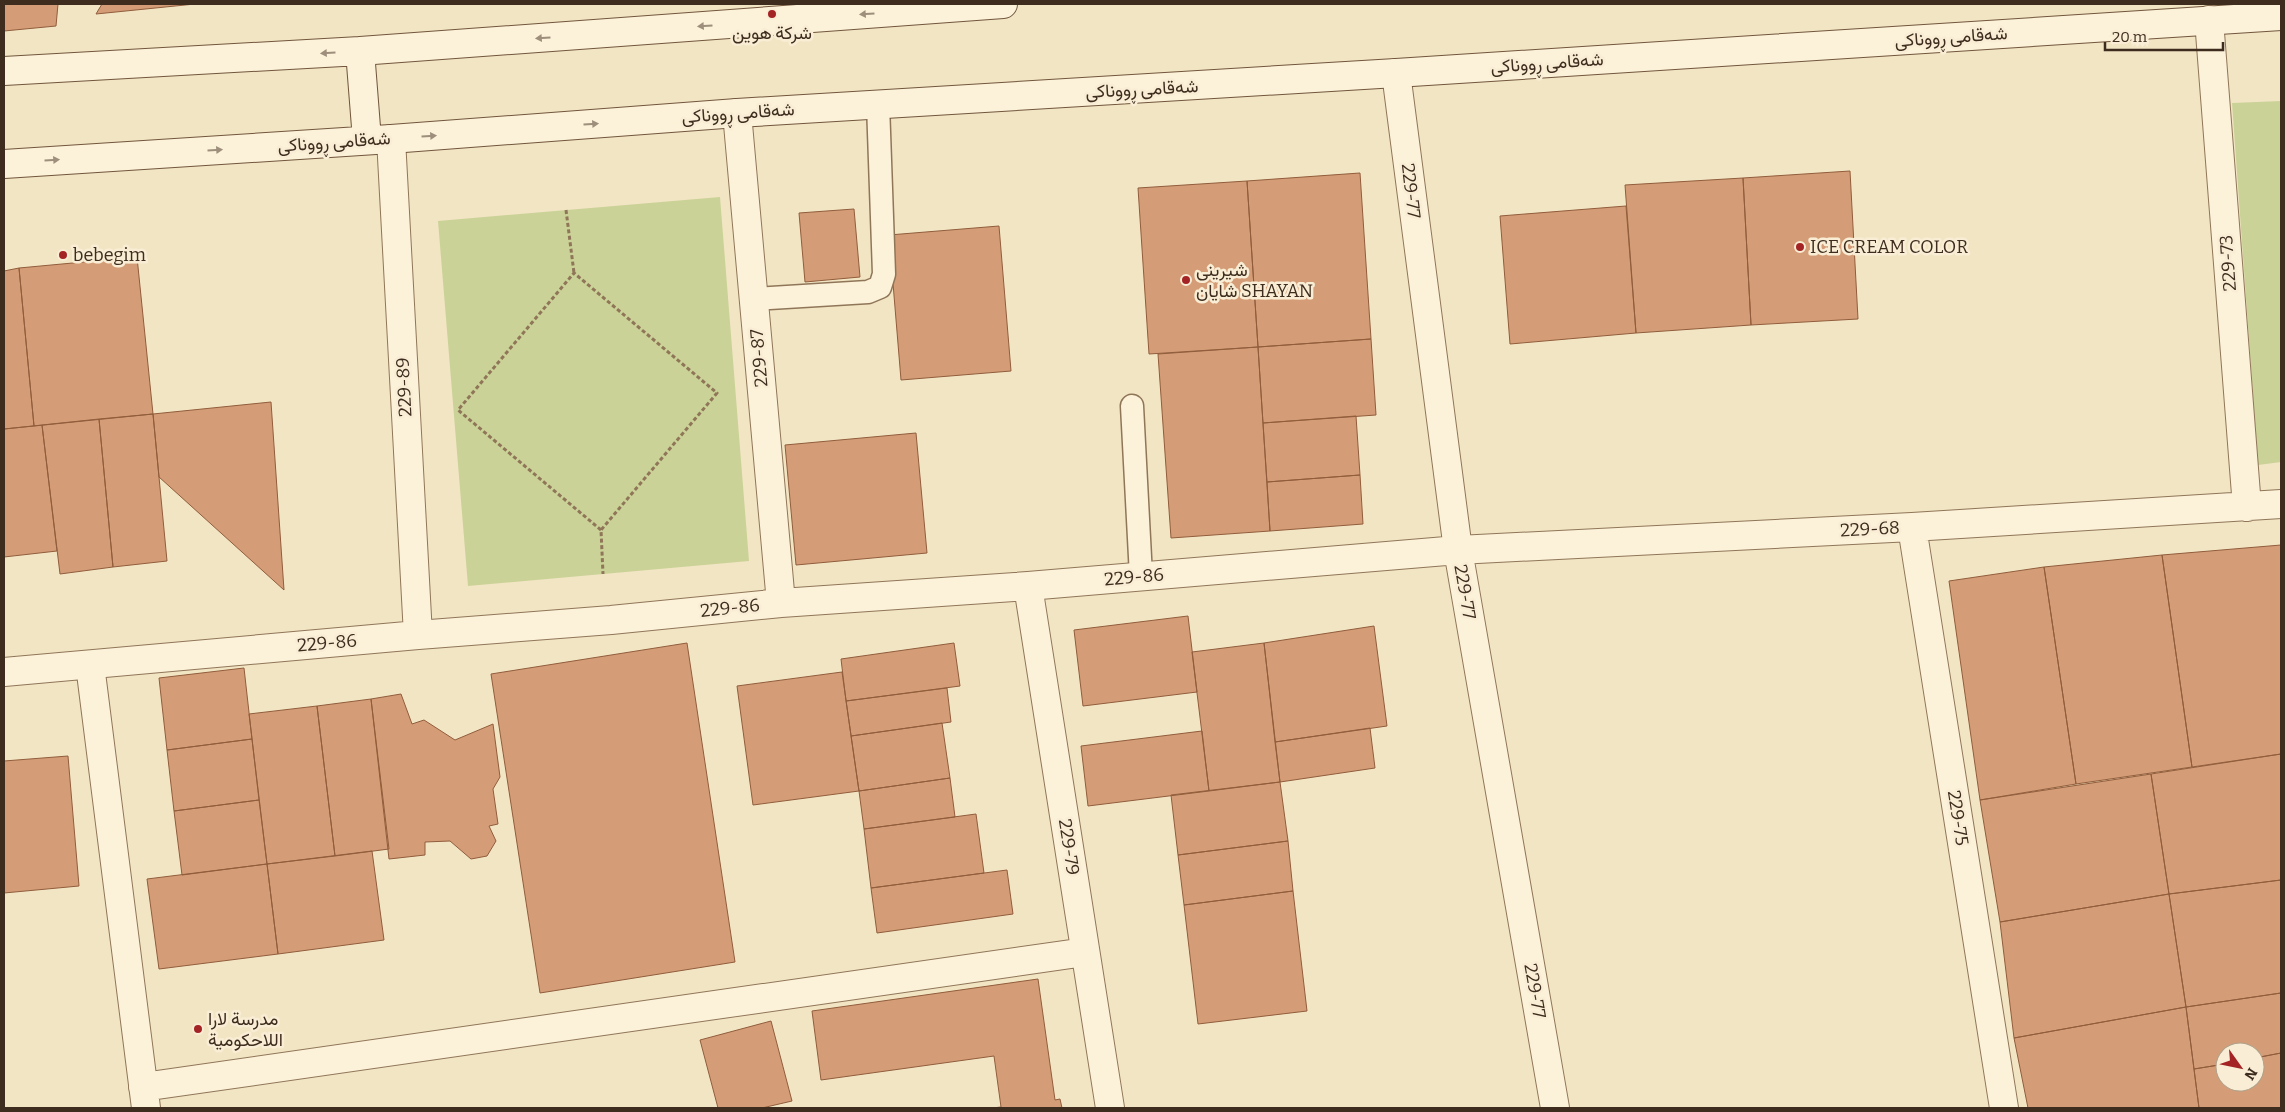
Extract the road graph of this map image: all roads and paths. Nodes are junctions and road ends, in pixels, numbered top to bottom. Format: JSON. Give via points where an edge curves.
{"nodes":[{"id":1,"x":1003,"y":4,"type":"edge"},
{"id":2,"x":2281,"y":16,"type":"edge"},
{"id":3,"x":2209,"y":20,"type":"junction"},
{"id":4,"x":360,"y":51,"type":"junction"},
{"id":5,"x":4,"y":71,"type":"edge"},
{"id":6,"x":1396,"y":73,"type":"junction"},
{"id":7,"x":878,"y":104,"type":"junction"},
{"id":8,"x":737,"y":113,"type":"junction"},
{"id":9,"x":379,"y":139,"type":"junction"},
{"id":10,"x":4,"y":164,"type":"edge"},
{"id":11,"x":566,"y":210,"type":"dead end"},
{"id":12,"x":574,"y":273,"type":"junction"},
{"id":13,"x":754,"y":299,"type":"junction"},
{"id":14,"x":1132,"y":406,"type":"dead end"},
{"id":15,"x":2281,"y":504,"type":"edge"},
{"id":16,"x":2247,"y":507,"type":"junction"},
{"id":17,"x":1912,"y":527,"type":"junction"},
{"id":18,"x":601,"y":530,"type":"junction"},
{"id":19,"x":1458,"y":550,"type":"junction"},
{"id":20,"x":602,"y":574,"type":"dead end"},
{"id":21,"x":1142,"y":576,"type":"junction"},
{"id":22,"x":1028,"y":586,"type":"junction"},
{"id":23,"x":781,"y":603,"type":"junction"},
{"id":24,"x":418,"y":635,"type":"junction"},
{"id":25,"x":90,"y":665,"type":"junction"},
{"id":26,"x":4,"y":672,"type":"edge"},
{"id":27,"x":1085,"y":952,"type":"junction"},
{"id":28,"x":144,"y":1098,"type":"edge"},
{"id":29,"x":1110,"y":1108,"type":"edge"},
{"id":30,"x":1555,"y":1108,"type":"edge"},
{"id":31,"x":2004,"y":1108,"type":"edge"}],
"edges":[{"from":1,"to":4,"type":"street","one_way":true},
{"from":2,"to":3,"type":"street","name":"شەقامی ڕووناکی"},
{"from":3,"to":6,"type":"street","name":"شەقامی ڕووناکی"},
{"from":3,"to":16,"type":"street","name":"229-73"},
{"from":4,"to":5,"type":"street","one_way":true},
{"from":4,"to":9,"type":"street","name":"229-89"},
{"from":6,"to":7,"type":"street","name":"شەقامی ڕووناکی"},
{"from":6,"to":19,"type":"street","name":"229-77"},
{"from":7,"to":8,"type":"street","name":"شەقامی ڕووناکی"},
{"from":7,"to":13,"type":"lane","via":[[884,274],[880,287],[868,292]]},
{"from":9,"to":8,"type":"street","name":"شەقامی ڕووناکی","one_way":true},
{"from":8,"to":13,"type":"street","name":"229-87"},
{"from":10,"to":9,"type":"street","name":"شەقامی ڕووناکی","one_way":true},
{"from":9,"to":24,"type":"street","name":"229-89"},
{"from":11,"to":12,"type":"path"},
{"from":12,"to":18,"type":"path","via":[[717,393]]},
{"from":12,"to":18,"type":"path","via":[[458,410]]},
{"from":13,"to":23,"type":"street","name":"229-87"},
{"from":14,"to":21,"type":"lane"},
{"from":15,"to":16,"type":"street","name":"229-68"},
{"from":16,"to":17,"type":"street","name":"229-68"},
{"from":17,"to":19,"type":"street","name":"229-68"},
{"from":17,"to":31,"type":"street","name":"229-75"},
{"from":18,"to":20,"type":"path"},
{"from":19,"to":21,"type":"street","name":"229-86"},
{"from":19,"to":30,"type":"street","name":"229-77"},
{"from":21,"to":22,"type":"street","name":"229-86"},
{"from":22,"to":23,"type":"street","name":"229-86"},
{"from":22,"to":27,"type":"street","name":"229-79"},
{"from":23,"to":24,"type":"street","name":"229-86"},
{"from":24,"to":25,"type":"street","name":"229-86"},
{"from":25,"to":26,"type":"street","name":"229-86"},
{"from":25,"to":28,"type":"street"},
{"from":27,"to":28,"type":"street"},
{"from":27,"to":29,"type":"street","name":"229-79"}]}
